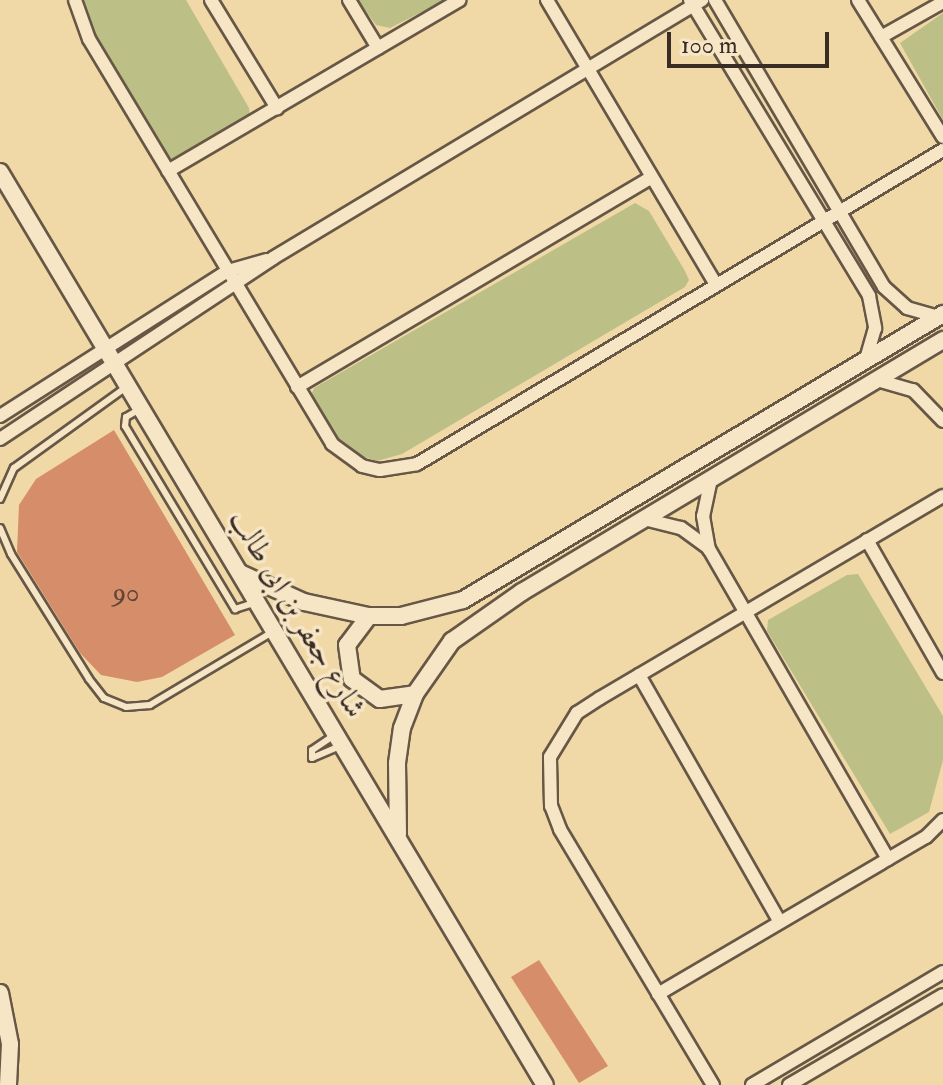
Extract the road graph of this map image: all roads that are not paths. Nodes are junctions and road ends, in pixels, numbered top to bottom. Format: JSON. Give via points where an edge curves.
{"nodes":[{"id":1,"x":75,"y":0,"type":"edge"},
{"id":2,"x":211,"y":0,"type":"edge"},
{"id":3,"x":349,"y":0,"type":"edge"},
{"id":4,"x":460,"y":0,"type":"edge"},
{"id":5,"x":547,"y":0,"type":"edge"},
{"id":6,"x":715,"y":0,"type":"edge"},
{"id":7,"x":858,"y":0,"type":"edge"},
{"id":8,"x":695,"y":2,"type":"edge"},
{"id":9,"x":943,"y":2,"type":"edge"},
{"id":10,"x":881,"y":37,"type":"junction"},
{"id":11,"x":378,"y":48,"type":"junction"},
{"id":12,"x":587,"y":69,"type":"junction"},
{"id":13,"x":277,"y":108,"type":"junction"},
{"id":14,"x":943,"y":137,"type":"edge"},
{"id":15,"x":943,"y":150,"type":"edge"},
{"id":16,"x":168,"y":171,"type":"junction"},
{"id":17,"x":0,"y":172,"type":"edge"},
{"id":18,"x":652,"y":177,"type":"junction"},
{"id":19,"x":839,"y":211,"type":"junction"},
{"id":20,"x":823,"y":220,"type":"junction"},
{"id":21,"x":273,"y":258,"type":"junction"},
{"id":22,"x":228,"y":271,"type":"junction"},
{"id":23,"x":716,"y":285,"type":"junction"},
{"id":24,"x":236,"y":286,"type":"junction"},
{"id":25,"x":940,"y":316,"type":"edge"},
{"id":26,"x":943,"y":340,"type":"edge"},
{"id":27,"x":104,"y":345,"type":"junction"},
{"id":28,"x":866,"y":360,"type":"junction"},
{"id":29,"x":114,"y":361,"type":"junction"},
{"id":30,"x":877,"y":380,"type":"junction"},
{"id":31,"x":128,"y":386,"type":"junction"},
{"id":32,"x":297,"y":387,"type":"junction"},
{"id":33,"x":142,"y":408,"type":"junction"},
{"id":34,"x":0,"y":416,"type":"edge"},
{"id":35,"x":943,"y":421,"type":"edge"},
{"id":36,"x":0,"y":439,"type":"edge"},
{"id":37,"x":177,"y":467,"type":"junction"},
{"id":38,"x":157,"y":479,"type":"junction"},
{"id":39,"x":711,"y":479,"type":"junction"},
{"id":40,"x":943,"y":496,"type":"edge"},
{"id":41,"x":0,"y":499,"type":"edge"},
{"id":42,"x":644,"y":519,"type":"junction"},
{"id":43,"x":0,"y":528,"type":"edge"},
{"id":44,"x":217,"y":534,"type":"junction"},
{"id":45,"x":867,"y":540,"type":"junction"},
{"id":46,"x":197,"y":545,"type":"junction"},
{"id":47,"x":709,"y":549,"type":"junction"},
{"id":48,"x":240,"y":573,"type":"junction"},
{"id":49,"x":510,"y":573,"type":"junction"},
{"id":50,"x":522,"y":592,"type":"junction"},
{"id":51,"x":257,"y":601,"type":"junction"},
{"id":52,"x":745,"y":612,"type":"junction"},
{"id":53,"x":369,"y":616,"type":"junction"},
{"id":54,"x":274,"y":630,"type":"junction"},
{"id":55,"x":943,"y":673,"type":"edge"},
{"id":56,"x":639,"y":675,"type":"junction"},
{"id":57,"x":415,"y":694,"type":"junction"},
{"id":58,"x":943,"y":820,"type":"edge"},
{"id":59,"x":399,"y":839,"type":"junction"},
{"id":60,"x":888,"y":859,"type":"junction"},
{"id":61,"x":780,"y":922,"type":"junction"},
{"id":62,"x":943,"y":972,"type":"edge"},
{"id":63,"x":0,"y":993,"type":"edge"},
{"id":64,"x":658,"y":994,"type":"junction"},
{"id":65,"x":943,"y":995,"type":"edge"},
{"id":66,"x":8,"y":1085,"type":"edge"},
{"id":67,"x":545,"y":1085,"type":"edge"},
{"id":68,"x":713,"y":1085,"type":"edge"},
{"id":69,"x":752,"y":1085,"type":"edge"},
{"id":70,"x":789,"y":1085,"type":"edge"}],
"edges":[{"from":1,"to":16,"type":"street","via":[[89,39]]},
{"from":2,"to":13,"type":"street"},
{"from":3,"to":11,"type":"street"},
{"from":4,"to":11,"type":"street"},
{"from":5,"to":12,"type":"street"},
{"from":6,"to":19,"type":"street"},
{"from":7,"to":10,"type":"street"},
{"from":8,"to":12,"type":"street"},
{"from":8,"to":20,"type":"street"},
{"from":9,"to":10,"type":"street"},
{"from":10,"to":14,"type":"street"},
{"from":11,"to":13,"type":"street"},
{"from":12,"to":18,"type":"street"},
{"from":12,"to":21,"type":"street"},
{"from":13,"to":16,"type":"street"},
{"from":15,"to":19,"type":"street"},
{"from":16,"to":22,"type":"street"},
{"from":17,"to":27,"type":"street","name":"شارع جعفر بن ابى طالب"},
{"from":18,"to":23,"type":"street"},
{"from":18,"to":32,"type":"street"},
{"from":19,"to":20,"type":"street"},
{"from":19,"to":25,"type":"street","via":[[884,287],[907,308]]},
{"from":20,"to":23,"type":"street"},
{"from":20,"to":28,"type":"street","via":[[869,296],[875,328]]},
{"from":21,"to":22,"type":"street"},
{"from":21,"to":24,"type":"street"},
{"from":22,"to":24,"type":"street"},
{"from":22,"to":27,"type":"street"},
{"from":23,"to":32,"type":"street","via":[[399,470],[362,466],[345,457]]},
{"from":24,"to":29,"type":"street"},
{"from":24,"to":32,"type":"street"},
{"from":25,"to":28,"type":"street"},
{"from":26,"to":30,"type":"street"},
{"from":27,"to":29,"type":"street","name":"شارع جعفر بن ابى طالب"},
{"from":27,"to":34,"type":"street"},
{"from":28,"to":49,"type":"street"},
{"from":29,"to":31,"type":"street","name":"شارع جعفر بن ابى طالب"},
{"from":29,"to":36,"type":"street"},
{"from":30,"to":35,"type":"street","via":[[913,390]]},
{"from":30,"to":39,"type":"street"},
{"from":31,"to":33,"type":"street","name":"شارع جعفر بن ابى طالب"},
{"from":31,"to":41,"type":"lane","via":[[14,468]]},
{"from":33,"to":37,"type":"street","name":"شارع جعفر بن ابى طالب"},
{"from":33,"to":38,"type":"lane","via":[[124,421]]},
{"from":37,"to":38,"type":"lane"},
{"from":37,"to":44,"type":"street","name":"شارع جعفر بن ابى طالب"},
{"from":38,"to":46,"type":"lane"},
{"from":39,"to":42,"type":"street"},
{"from":39,"to":47,"type":"street","via":[[703,516]]},
{"from":40,"to":45,"type":"street"},
{"from":42,"to":47,"type":"street","via":[[681,528]]},
{"from":42,"to":50,"type":"street"},
{"from":43,"to":54,"type":"lane","via":[[89,679],[104,698],[126,707],[150,705]]},
{"from":44,"to":46,"type":"lane"},
{"from":44,"to":48,"type":"street","name":"شارع جعفر بن ابى طالب"},
{"from":45,"to":52,"type":"street"},
{"from":45,"to":55,"type":"street"},
{"from":46,"to":51,"type":"lane","via":[[235,609]]},
{"from":47,"to":52,"type":"street"},
{"from":48,"to":51,"type":"street","name":"شارع جعفر بن ابى طالب"},
{"from":48,"to":53,"type":"street","via":[[304,602]]},
{"from":49,"to":50,"type":"street"},
{"from":49,"to":53,"type":"street","via":[[433,610]]},
{"from":50,"to":57,"type":"street","via":[[452,641]]},
{"from":51,"to":54,"type":"street","name":"شارع جعفر بن ابى طالب"},
{"from":52,"to":56,"type":"street"},
{"from":52,"to":60,"type":"street"},
{"from":53,"to":57,"type":"street","via":[[347,645],[352,679],[380,699]]},
{"from":54,"to":59,"type":"street","name":"شارع جعفر بن ابى طالب"},
{"from":56,"to":61,"type":"street"},
{"from":56,"to":64,"type":"street","via":[[577,713],[560,734],[547,782],[560,829]]},
{"from":57,"to":59,"type":"street","via":[[397,763]]},
{"from":58,"to":60,"type":"street"},
{"from":59,"to":67,"type":"street","name":"شارع جعفر بن ابى طالب"},
{"from":60,"to":61,"type":"street"},
{"from":61,"to":64,"type":"street"},
{"from":62,"to":69,"type":"street"},
{"from":63,"to":66,"type":"street","via":[[10,1044]]},
{"from":64,"to":68,"type":"street"},
{"from":65,"to":70,"type":"street"}]}
